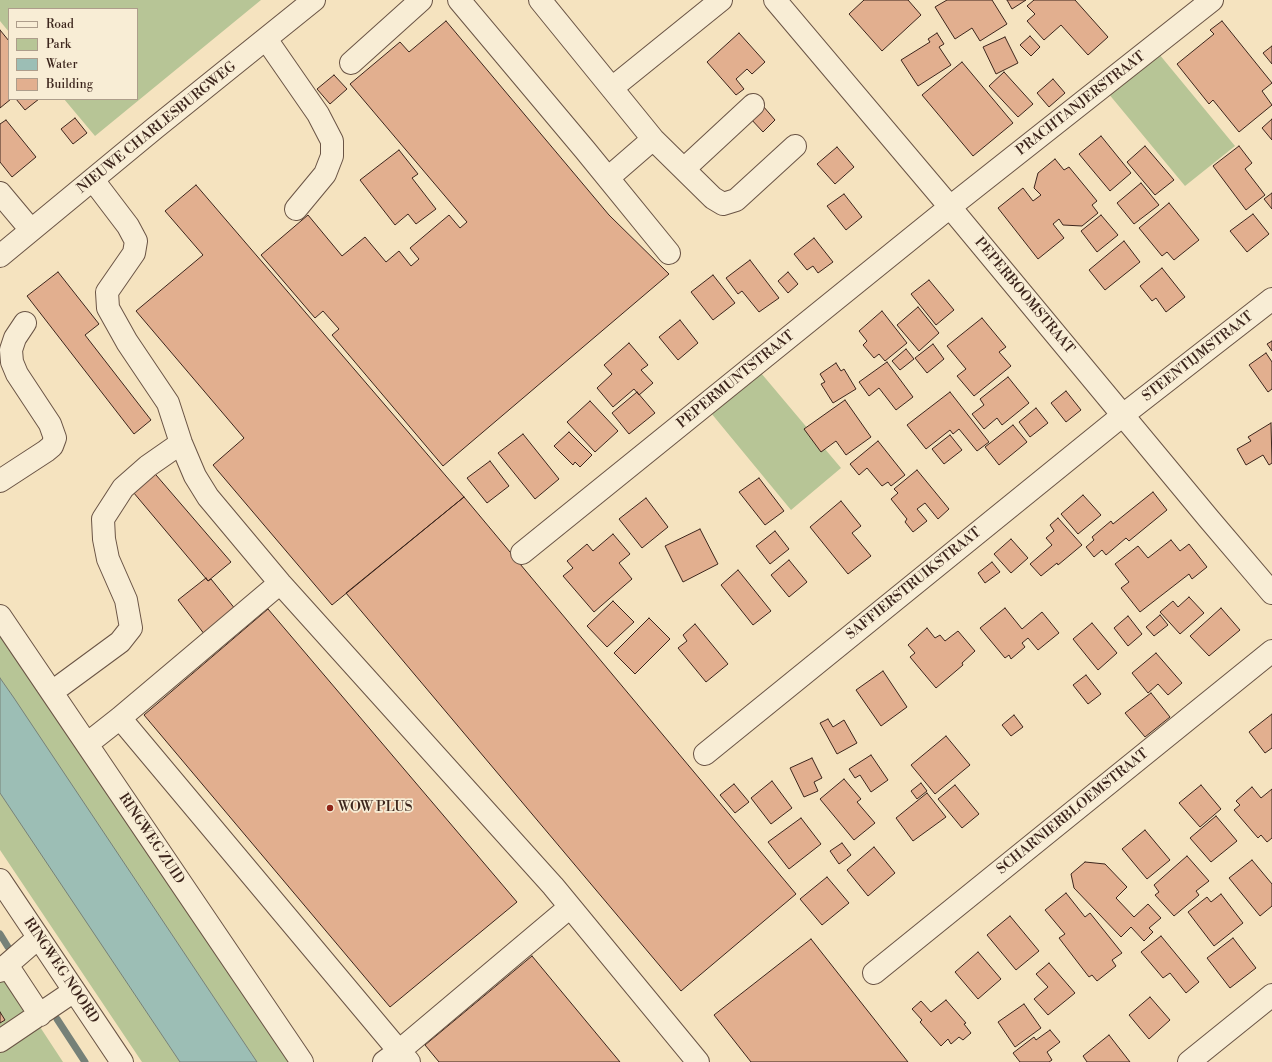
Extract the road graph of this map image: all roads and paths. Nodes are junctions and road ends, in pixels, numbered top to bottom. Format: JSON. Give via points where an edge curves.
{"nodes":[{"id":1,"x":313,"y":0,"type":"edge"},
{"id":2,"x":421,"y":0,"type":"edge"},
{"id":3,"x":459,"y":0,"type":"edge"},
{"id":4,"x":540,"y":0,"type":"edge"},
{"id":5,"x":721,"y":0,"type":"edge"},
{"id":6,"x":776,"y":0,"type":"edge"},
{"id":7,"x":1212,"y":0,"type":"edge"},
{"id":8,"x":266,"y":39,"type":"junction"},
{"id":9,"x":351,"y":63,"type":"dead end"},
{"id":10,"x":612,"y":88,"type":"junction"},
{"id":11,"x":753,"y":106,"type":"dead end"},
{"id":12,"x":653,"y":139,"type":"junction"},
{"id":13,"x":796,"y":146,"type":"dead end"},
{"id":14,"x":684,"y":169,"type":"junction"},
{"id":15,"x":608,"y":178,"type":"junction"},
{"id":16,"x":93,"y":180,"type":"junction"},
{"id":17,"x":0,"y":193,"type":"edge"},
{"id":18,"x":950,"y":207,"type":"junction"},
{"id":19,"x":296,"y":209,"type":"dead end"},
{"id":20,"x":31,"y":230,"type":"junction"},
{"id":21,"x":669,"y":252,"type":"dead end"},
{"id":22,"x":0,"y":256,"type":"edge"},
{"id":23,"x":1272,"y":299,"type":"edge"},
{"id":24,"x":25,"y":323,"type":"dead end"},
{"id":25,"x":1124,"y":415,"type":"junction"},
{"id":26,"x":181,"y":443,"type":"junction"},
{"id":27,"x":0,"y":481,"type":"edge"},
{"id":28,"x":522,"y":553,"type":"dead end"},
{"id":29,"x":280,"y":583,"type":"junction"},
{"id":30,"x":1272,"y":593,"type":"edge"},
{"id":31,"x":0,"y":616,"type":"edge"},
{"id":32,"x":1272,"y":651,"type":"edge"},
{"id":33,"x":52,"y":692,"type":"junction"},
{"id":34,"x":120,"y":718,"type":"junction"},
{"id":35,"x":87,"y":744,"type":"junction"},
{"id":36,"x":705,"y":754,"type":"dead end"},
{"id":37,"x":0,"y":880,"type":"edge"},
{"id":38,"x":570,"y":907,"type":"junction"},
{"id":39,"x":38,"y":938,"type":"junction"},
{"id":40,"x":4,"y":968,"type":"edge"},
{"id":41,"x":874,"y":973,"type":"dead end"},
{"id":42,"x":74,"y":991,"type":"junction"},
{"id":43,"x":1272,"y":995,"type":"edge"},
{"id":44,"x":40,"y":1015,"type":"junction"},
{"id":45,"x":0,"y":1041,"type":"edge"},
{"id":46,"x":397,"y":1058,"type":"edge"},
{"id":47,"x":122,"y":1062,"type":"edge"},
{"id":48,"x":302,"y":1062,"type":"edge"},
{"id":49,"x":698,"y":1062,"type":"edge"},
{"id":50,"x":1189,"y":1062,"type":"edge"}],
"edges":[{"from":1,"to":8,"type":"street","name":"NIEUWE CHARLESBURGWEG"},
{"from":2,"to":9,"type":"street"},
{"from":3,"to":15,"type":"street"},
{"from":4,"to":10,"type":"street"},
{"from":5,"to":10,"type":"street"},
{"from":6,"to":18,"type":"street","name":"PEPERBOOMSTRAAT"},
{"from":7,"to":18,"type":"street","name":"PRACHTANJERSTRAAT"},
{"from":8,"to":16,"type":"street","name":"NIEUWE CHARLESBURGWEG"},
{"from":8,"to":19,"type":"street","via":[[318,114],[332,141],[332,156],[325,174]]},
{"from":10,"to":12,"type":"street"},
{"from":11,"to":14,"type":"street"},
{"from":12,"to":14,"type":"street"},
{"from":12,"to":15,"type":"street"},
{"from":13,"to":14,"type":"street","via":[[736,200],[723,204],[713,198]]},
{"from":15,"to":21,"type":"street"},
{"from":16,"to":20,"type":"street","name":"NIEUWE CHARLESBURGWEG"},
{"from":16,"to":26,"type":"street","via":[[128,226],[136,241],[134,253],[107,292],[108,308],[127,342],[168,403]]},
{"from":17,"to":20,"type":"street"},
{"from":18,"to":25,"type":"street","name":"PEPERBOOMSTRAAT"},
{"from":18,"to":28,"type":"street","name":"PEPERMUNTSTRAAT"},
{"from":20,"to":22,"type":"street","name":"NIEUWE CHARLESBURGWEG"},
{"from":23,"to":25,"type":"street","name":"STEENTIJMSTRAAT"},
{"from":24,"to":27,"type":"street","via":[[11,350],[12,362],[17,374],[50,424],[55,438],[52,446],[46,451]]},
{"from":25,"to":30,"type":"street","name":"PEPERBOOMSTRAAT"},
{"from":25,"to":36,"type":"street","name":"SAFFIERSTRUIKSTRAAT"},
{"from":26,"to":29,"type":"street","via":[[195,476],[208,497]]},
{"from":26,"to":33,"type":"street","via":[[148,466],[123,488],[103,519],[108,559],[126,600],[131,628],[120,642]]},
{"from":29,"to":34,"type":"street"},
{"from":29,"to":38,"type":"street"},
{"from":31,"to":33,"type":"street","name":"RINGWEG ZUID"},
{"from":32,"to":41,"type":"street","name":"SCHARNIERBLOEMSTRAAT"},
{"from":33,"to":35,"type":"street","name":"RINGWEG ZUID"},
{"from":34,"to":35,"type":"street"},
{"from":34,"to":46,"type":"street"},
{"from":35,"to":48,"type":"street","name":"RINGWEG ZUID"},
{"from":37,"to":39,"type":"street","name":"RINGWEG NOORD"},
{"from":38,"to":46,"type":"street"},
{"from":38,"to":49,"type":"street"},
{"from":39,"to":40,"type":"street"},
{"from":39,"to":42,"type":"street","name":"RINGWEG NOORD"},
{"from":40,"to":44,"type":"street"},
{"from":42,"to":44,"type":"street"},
{"from":42,"to":47,"type":"street","name":"RINGWEG NOORD"},
{"from":43,"to":50,"type":"street"},
{"from":44,"to":45,"type":"street"}]}
